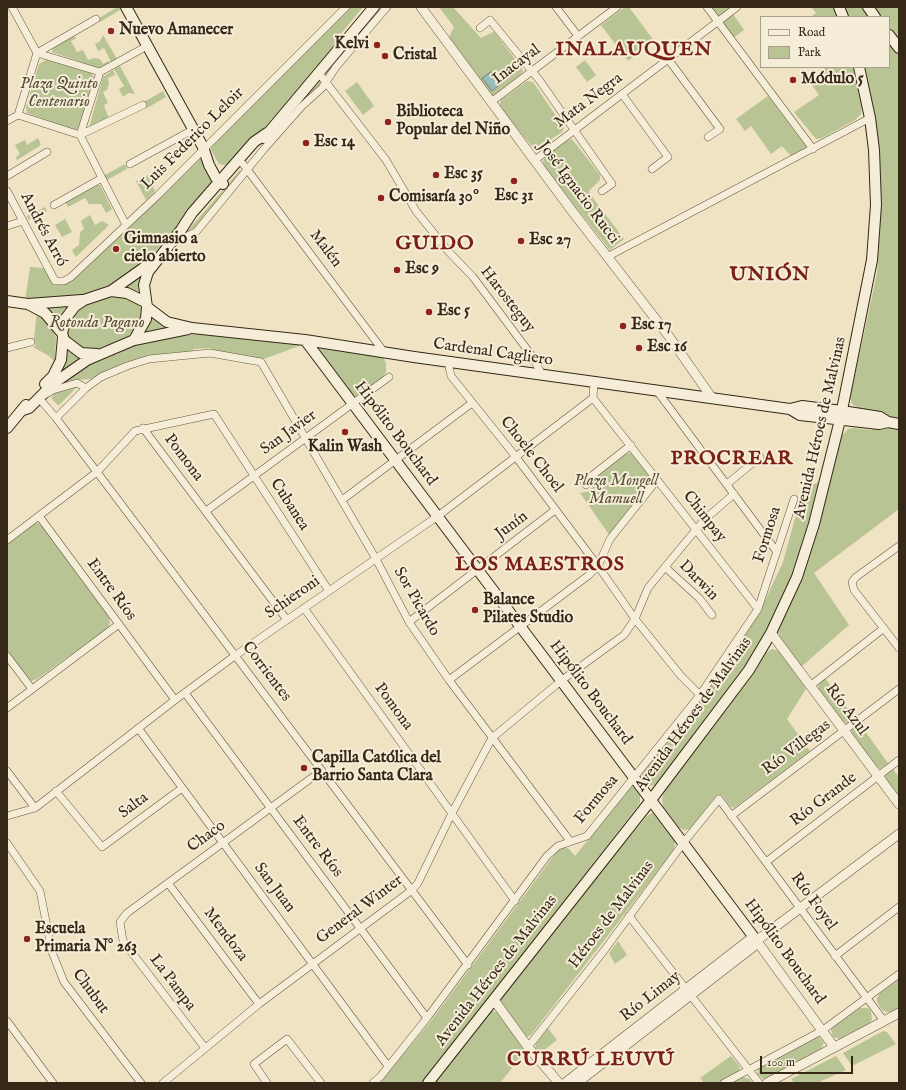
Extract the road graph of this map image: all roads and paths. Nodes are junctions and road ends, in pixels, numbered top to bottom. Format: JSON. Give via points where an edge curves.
{"nodes":[{"id":1,"x":126,"y":7,"type":"edge"},
{"id":2,"x":346,"y":7,"type":"edge"},
{"id":3,"x":373,"y":7,"type":"edge"},
{"id":4,"x":387,"y":7,"type":"edge"},
{"id":5,"x":421,"y":7,"type":"edge"},
{"id":6,"x":556,"y":7,"type":"edge"},
{"id":7,"x":617,"y":7,"type":"edge"},
{"id":8,"x":707,"y":7,"type":"edge"},
{"id":9,"x":737,"y":7,"type":"edge"},
{"id":10,"x":868,"y":7,"type":"edge"},
{"id":11,"x":11,"y":10,"type":"edge"},
{"id":12,"x":874,"y":16,"type":"edge"},
{"id":13,"x":96,"y":19,"type":"dead end"},
{"id":14,"x":718,"y":22,"type":"junction"},
{"id":15,"x":480,"y":28,"type":"dead end"},
{"id":16,"x":578,"y":36,"type":"junction"},
{"id":17,"x":890,"y":36,"type":"edge"},
{"id":18,"x":147,"y":46,"type":"junction"},
{"id":19,"x":899,"y":48,"type":"edge"},
{"id":20,"x":37,"y":52,"type":"junction"},
{"id":21,"x":668,"y":59,"type":"junction"},
{"id":22,"x":859,"y":68,"type":"edge"},
{"id":23,"x":533,"y":71,"type":"junction"},
{"id":24,"x":100,"y":72,"type":"junction"},
{"id":25,"x":318,"y":72,"type":"junction"},
{"id":26,"x":326,"y":82,"type":"junction"},
{"id":27,"x":622,"y":94,"type":"junction"},
{"id":28,"x":491,"y":102,"type":"junction"},
{"id":29,"x":143,"y":105,"type":"dead end"},
{"id":30,"x":18,"y":115,"type":"junction"},
{"id":31,"x":870,"y":118,"type":"junction"},
{"id":32,"x":7,"y":121,"type":"edge"},
{"id":33,"x":194,"y":128,"type":"junction"},
{"id":34,"x":575,"y":130,"type":"junction"},
{"id":35,"x":267,"y":133,"type":"junction"},
{"id":36,"x":80,"y":135,"type":"junction"},
{"id":37,"x":708,"y":137,"type":"dead end"},
{"id":38,"x":813,"y":149,"type":"junction"},
{"id":39,"x":205,"y":151,"type":"junction"},
{"id":40,"x":47,"y":152,"type":"dead end"},
{"id":41,"x":535,"y":160,"type":"junction"},
{"id":42,"x":130,"y":164,"type":"dead end"},
{"id":43,"x":245,"y":167,"type":"junction"},
{"id":44,"x":652,"y":169,"type":"dead end"},
{"id":45,"x":7,"y":176,"type":"edge"},
{"id":46,"x":102,"y":178,"type":"junction"},
{"id":47,"x":222,"y":183,"type":"junction"},
{"id":48,"x":7,"y":192,"type":"edge"},
{"id":49,"x":602,"y":192,"type":"dead end"},
{"id":50,"x":54,"y":205,"type":"dead end"},
{"id":51,"x":23,"y":221,"type":"junction"},
{"id":52,"x":126,"y":225,"type":"junction"},
{"id":53,"x":7,"y":226,"type":"edge"},
{"id":54,"x":169,"y":245,"type":"junction"},
{"id":55,"x":160,"y":256,"type":"junction"},
{"id":56,"x":607,"y":257,"type":"junction"},
{"id":57,"x":55,"y":282,"type":"joint"},
{"id":58,"x":111,"y":290,"type":"junction"},
{"id":59,"x":84,"y":300,"type":"junction"},
{"id":60,"x":7,"y":301,"type":"edge"},
{"id":61,"x":28,"y":304,"type":"junction"},
{"id":62,"x":146,"y":304,"type":"junction"},
{"id":63,"x":192,"y":328,"type":"junction"},
{"id":64,"x":62,"y":335,"type":"junction"},
{"id":65,"x":134,"y":340,"type":"junction"},
{"id":66,"x":305,"y":340,"type":"junction"},
{"id":67,"x":31,"y":342,"type":"dead end"},
{"id":68,"x":7,"y":348,"type":"edge"},
{"id":69,"x":384,"y":352,"type":"junction"},
{"id":70,"x":99,"y":354,"type":"junction"},
{"id":71,"x":450,"y":362,"type":"junction"},
{"id":72,"x":542,"y":375,"type":"junction"},
{"id":73,"x":389,"y":376,"type":"dead end"},
{"id":74,"x":594,"y":382,"type":"junction"},
{"id":75,"x":86,"y":388,"type":"junction"},
{"id":76,"x":657,"y":391,"type":"junction"},
{"id":77,"x":39,"y":398,"type":"junction"},
{"id":78,"x":593,"y":398,"type":"junction"},
{"id":79,"x":712,"y":398,"type":"junction"},
{"id":80,"x":472,"y":403,"type":"junction"},
{"id":81,"x":352,"y":404,"type":"junction"},
{"id":82,"x":23,"y":410,"type":"junction"},
{"id":83,"x":841,"y":416,"type":"junction"},
{"id":84,"x":56,"y":418,"type":"junction"},
{"id":85,"x":899,"y":424,"type":"edge"},
{"id":86,"x":7,"y":428,"type":"edge"},
{"id":87,"x":143,"y":428,"type":"junction"},
{"id":88,"x":305,"y":439,"type":"junction"},
{"id":89,"x":631,"y":445,"type":"junction"},
{"id":90,"x":516,"y":457,"type":"junction"},
{"id":91,"x":760,"y":457,"type":"dead end"},
{"id":92,"x":395,"y":459,"type":"junction"},
{"id":93,"x":98,"y":472,"type":"junction"},
{"id":94,"x":253,"y":476,"type":"junction"},
{"id":95,"x":657,"y":480,"type":"junction"},
{"id":96,"x":727,"y":484,"type":"junction"},
{"id":97,"x":586,"y":485,"type":"dead end"},
{"id":98,"x":734,"y":494,"type":"junction"},
{"id":99,"x":794,"y":499,"type":"dead end"},
{"id":100,"x":342,"y":500,"type":"junction"},
{"id":101,"x":555,"y":510,"type":"junction"},
{"id":102,"x":206,"y":511,"type":"junction"},
{"id":103,"x":39,"y":516,"type":"junction"},
{"id":104,"x":438,"y":516,"type":"junction"},
{"id":105,"x":697,"y":529,"type":"junction"},
{"id":106,"x":7,"y":540,"type":"edge"},
{"id":107,"x":899,"y":546,"type":"edge"},
{"id":108,"x":777,"y":552,"type":"junction"},
{"id":109,"x":376,"y":558,"type":"junction"},
{"id":110,"x":598,"y":566,"type":"junction"},
{"id":111,"x":664,"y":567,"type":"junction"},
{"id":112,"x":478,"y":569,"type":"junction"},
{"id":113,"x":328,"y":591,"type":"junction"},
{"id":114,"x":304,"y":608,"type":"junction"},
{"id":115,"x":758,"y":609,"type":"junction"},
{"id":116,"x":712,"y":615,"type":"dead end"},
{"id":117,"x":635,"y":619,"type":"junction"},
{"id":118,"x":287,"y":620,"type":"junction"},
{"id":119,"x":409,"y":622,"type":"junction"},
{"id":120,"x":119,"y":624,"type":"junction"},
{"id":121,"x":520,"y":625,"type":"junction"},
{"id":122,"x":884,"y":628,"type":"junction"},
{"id":123,"x":771,"y":633,"type":"junction"},
{"id":124,"x":899,"y":648,"type":"edge"},
{"id":125,"x":236,"y":655,"type":"junction"},
{"id":126,"x":7,"y":656,"type":"edge"},
{"id":127,"x":449,"y":680,"type":"junction"},
{"id":128,"x":562,"y":680,"type":"junction"},
{"id":129,"x":810,"y":686,"type":"junction"},
{"id":130,"x":32,"y":689,"type":"junction"},
{"id":131,"x":899,"y":689,"type":"edge"},
{"id":132,"x":185,"y":693,"type":"junction"},
{"id":133,"x":700,"y":695,"type":"junction"},
{"id":134,"x":175,"y":700,"type":"junction"},
{"id":135,"x":7,"y":708,"type":"edge"},
{"id":136,"x":138,"y":728,"type":"junction"},
{"id":137,"x":844,"y":731,"type":"junction"},
{"id":138,"x":492,"y":738,"type":"junction"},
{"id":139,"x":899,"y":760,"type":"edge"},
{"id":140,"x":7,"y":771,"type":"edge"},
{"id":141,"x":321,"y":771,"type":"junction"},
{"id":142,"x":634,"y":776,"type":"junction"},
{"id":143,"x":878,"y":776,"type":"junction"},
{"id":144,"x":182,"y":788,"type":"junction"},
{"id":145,"x":56,"y":791,"type":"junction"},
{"id":146,"x":719,"y":799,"type":"joint"},
{"id":147,"x":651,"y":800,"type":"junction"},
{"id":148,"x":899,"y":804,"type":"edge"},
{"id":149,"x":270,"y":807,"type":"junction"},
{"id":150,"x":35,"y":808,"type":"junction"},
{"id":151,"x":452,"y":813,"type":"junction"},
{"id":152,"x":7,"y":816,"type":"edge"},
{"id":153,"x":731,"y":816,"type":"junction"},
{"id":154,"x":899,"y":834,"type":"edge"},
{"id":155,"x":222,"y":842,"type":"junction"},
{"id":156,"x":570,"y":842,"type":"junction"},
{"id":157,"x":684,"y":842,"type":"junction"},
{"id":158,"x":7,"y":843,"type":"edge"},
{"id":159,"x":766,"y":862,"type":"junction"},
{"id":160,"x":168,"y":882,"type":"junction"},
{"id":161,"x":412,"y":890,"type":"junction"},
{"id":162,"x":515,"y":900,"type":"junction"},
{"id":163,"x":899,"y":907,"type":"edge"},
{"id":164,"x":800,"y":908,"type":"junction"},
{"id":165,"x":629,"y":916,"type":"junction"},
{"id":166,"x":361,"y":929,"type":"junction"},
{"id":167,"x":121,"y":932,"type":"joint"},
{"id":168,"x":756,"y":940,"type":"junction"},
{"id":169,"x":835,"y":956,"type":"junction"},
{"id":170,"x":313,"y":964,"type":"junction"},
{"id":171,"x":468,"y":965,"type":"junction"},
{"id":172,"x":899,"y":974,"type":"edge"},
{"id":173,"x":689,"y":991,"type":"junction"},
{"id":174,"x":867,"y":998,"type":"junction"},
{"id":175,"x":494,"y":1000,"type":"junction"},
{"id":176,"x":260,"y":1004,"type":"junction"},
{"id":177,"x":899,"y":1012,"type":"edge"},
{"id":178,"x":427,"y":1018,"type":"junction"},
{"id":179,"x":7,"y":1021,"type":"edge"},
{"id":180,"x":884,"y":1021,"type":"junction"},
{"id":181,"x":823,"y":1030,"type":"junction"},
{"id":182,"x":625,"y":1041,"type":"junction"},
{"id":183,"x":528,"y":1047,"type":"junction"},
{"id":184,"x":834,"y":1047,"type":"junction"},
{"id":185,"x":205,"y":1048,"type":"junction"},
{"id":186,"x":388,"y":1066,"type":"junction"},
{"id":187,"x":749,"y":1070,"type":"junction"},
{"id":188,"x":171,"y":1076,"type":"junction"},
{"id":189,"x":53,"y":1083,"type":"edge"},
{"id":190,"x":141,"y":1083,"type":"edge"},
{"id":191,"x":163,"y":1083,"type":"edge"},
{"id":192,"x":176,"y":1083,"type":"edge"},
{"id":193,"x":267,"y":1083,"type":"edge"},
{"id":194,"x":321,"y":1083,"type":"edge"},
{"id":195,"x":373,"y":1083,"type":"edge"},
{"id":196,"x":428,"y":1083,"type":"edge"},
{"id":197,"x":559,"y":1083,"type":"edge"},
{"id":198,"x":565,"y":1083,"type":"edge"},
{"id":199,"x":577,"y":1083,"type":"edge"},
{"id":200,"x":724,"y":1083,"type":"edge"},
{"id":201,"x":759,"y":1083,"type":"edge"},
{"id":202,"x":767,"y":1083,"type":"edge"}],
"edges":[{"from":1,"to":18,"type":"main road"},
{"from":2,"to":39,"type":"street","name":"Luis Federico Leloir"},
{"from":3,"to":25,"type":"main road"},
{"from":4,"to":26,"type":"street"},
{"from":5,"to":28,"type":"street","name":"José Ignacio Rucci"},
{"from":6,"to":16,"type":"street"},
{"from":7,"to":16,"type":"street","name":"Inacayal"},
{"from":8,"to":14,"type":"street"},
{"from":9,"to":14,"type":"street","name":"Mata Negra"},
{"from":10,"to":12,"type":"main road"},
{"from":11,"to":20,"type":"street"},
{"from":13,"to":20,"type":"street"},
{"from":14,"to":21,"type":"street","name":"Mata Negra"},
{"from":14,"to":38,"type":"street"},
{"from":15,"to":23,"type":"street","via":[[490,20]]},
{"from":16,"to":23,"type":"street","name":"Inacayal"},
{"from":17,"to":19,"type":"main road"},
{"from":18,"to":24,"type":"street"},
{"from":18,"to":33,"type":"main road"},
{"from":20,"to":24,"type":"street"},
{"from":20,"to":30,"type":"street"},
{"from":21,"to":27,"type":"street","name":"Mata Negra"},
{"from":21,"to":37,"type":"street","via":[[720,129]]},
{"from":22,"to":31,"type":"main road","name":"Avenida Héroes de Malvinas"},
{"from":23,"to":28,"type":"street","name":"Inacayal"},
{"from":23,"to":34,"type":"street"},
{"from":24,"to":36,"type":"street"},
{"from":25,"to":26,"type":"street","name":"Harosteguy"},
{"from":25,"to":35,"type":"main road"},
{"from":26,"to":43,"type":"street"},
{"from":26,"to":72,"type":"street","name":"Harosteguy","via":[[386,160],[416,211],[448,251],[473,276],[532,356]]},
{"from":27,"to":34,"type":"street","name":"Mata Negra"},
{"from":27,"to":44,"type":"street","via":[[668,157]]},
{"from":28,"to":41,"type":"street","name":"José Ignacio Rucci"},
{"from":29,"to":36,"type":"street"},
{"from":30,"to":32,"type":"street"},
{"from":30,"to":36,"type":"street"},
{"from":31,"to":38,"type":"street"},
{"from":31,"to":83,"type":"main road","name":"Avenida Héroes de Malvinas","via":[[876,205],[872,260]]},
{"from":33,"to":39,"type":"main road"},
{"from":33,"to":42,"type":"street"},
{"from":34,"to":41,"type":"street","name":"Mata Negra"},
{"from":34,"to":49,"type":"street","via":[[612,184]]},
{"from":35,"to":43,"type":"main road"},
{"from":35,"to":47,"type":"main road","via":[[254,142]]},
{"from":36,"to":46,"type":"street"},
{"from":38,"to":56,"type":"street"},
{"from":39,"to":47,"type":"main road","via":[[212,158]]},
{"from":39,"to":52,"type":"street","name":"Luis Federico Leloir"},
{"from":40,"to":45,"type":"street"},
{"from":41,"to":56,"type":"street","name":"José Ignacio Rucci"},
{"from":43,"to":47,"type":"main road"},
{"from":43,"to":54,"type":"street","via":[[242,177],[193,235]]},
{"from":43,"to":69,"type":"street","name":"Malén"},
{"from":46,"to":50,"type":"street"},
{"from":46,"to":52,"type":"street"},
{"from":47,"to":54,"type":"main road","via":[[196,218],[181,230]]},
{"from":48,"to":51,"type":"street","name":"Andrés Arró"},
{"from":51,"to":53,"type":"street"},
{"from":51,"to":57,"type":"street","name":"Andrés Arró"},
{"from":52,"to":57,"type":"street","name":"Luis Federico Leloir","via":[[71,277]]},
{"from":54,"to":55,"type":"main road"},
{"from":55,"to":58,"type":"main road"},
{"from":55,"to":62,"type":"main road","via":[[146,278]]},
{"from":56,"to":79,"type":"street","name":"José Ignacio Rucci","via":[[668,335]]},
{"from":58,"to":59,"type":"main road"},
{"from":58,"to":62,"type":"main road","via":[[127,293]]},
{"from":59,"to":61,"type":"main road"},
{"from":59,"to":64,"type":"main road","via":[[75,306],[66,318]]},
{"from":60,"to":61,"type":"main road"},
{"from":61,"to":64,"type":"main road","via":[[45,314]]},
{"from":62,"to":63,"type":"main road","name":"Cardenal Cagliero","via":[[167,322]]},
{"from":62,"to":65,"type":"main road","via":[[146,319]]},
{"from":63,"to":65,"type":"main road","name":"Cardenal Cagliero"},
{"from":63,"to":66,"type":"main road","name":"Cardenal Cagliero"},
{"from":64,"to":70,"type":"main road","via":[[67,343],[81,353]]},
{"from":64,"to":82,"type":"main road","via":[[61,360],[58,367]]},
{"from":65,"to":70,"type":"main road"},
{"from":66,"to":69,"type":"main road","name":"Cardenal Cagliero"},
{"from":66,"to":81,"type":"main road","name":"Hipólito Bouchard"},
{"from":67,"to":68,"type":"street"},
{"from":69,"to":71,"type":"main road","name":"Cardenal Cagliero"},
{"from":70,"to":77,"type":"main road","via":[[67,373]]},
{"from":71,"to":72,"type":"main road","name":"Cardenal Cagliero"},
{"from":71,"to":80,"type":"street","name":"Choele Choel","via":[[451,376]]},
{"from":72,"to":74,"type":"main road","name":"Cardenal Cagliero"},
{"from":73,"to":81,"type":"street","name":"San Javier"},
{"from":74,"to":76,"type":"main road","name":"Cardenal Cagliero"},
{"from":74,"to":78,"type":"street"},
{"from":75,"to":77,"type":"street","via":[[77,383],[53,390]]},
{"from":75,"to":84,"type":"street"},
{"from":75,"to":88,"type":"street","name":"Sor Picardo","via":[[101,377],[149,359],[210,353],[260,362]]},
{"from":76,"to":79,"type":"main road","name":"Cardenal Cagliero"},
{"from":76,"to":96,"type":"street"},
{"from":77,"to":82,"type":"main road"},
{"from":77,"to":84,"type":"street","name":"Corrientes"},
{"from":78,"to":89,"type":"street","name":"Chimpay"},
{"from":78,"to":90,"type":"street","name":"Schieroni"},
{"from":79,"to":83,"type":"main road","name":"Cardenal Cagliero","via":[[790,409],[800,415]]},
{"from":80,"to":90,"type":"street","name":"Choele Choel"},
{"from":80,"to":92,"type":"street"},
{"from":81,"to":88,"type":"street","name":"San Javier"},
{"from":81,"to":92,"type":"main road","name":"Hipólito Bouchard"},
{"from":82,"to":86,"type":"main road"},
{"from":83,"to":85,"type":"main road","name":"Cardenal Cagliero","via":[[880,424]]},
{"from":83,"to":123,"type":"main road","name":"Avenida Héroes de Malvinas","via":[[814,524],[797,577]]},
{"from":84,"to":93,"type":"street","name":"Corrientes"},
{"from":87,"to":93,"type":"street","via":[[134,431]]},
{"from":87,"to":94,"type":"street","name":"Cubanea","via":[[214,414]]},
{"from":87,"to":102,"type":"street","name":"Pomona"},
{"from":88,"to":94,"type":"street","name":"San Javier"},
{"from":88,"to":100,"type":"street","name":"Sor Picardo"},
{"from":89,"to":95,"type":"street","name":"Chimpay"},
{"from":89,"to":97,"type":"street","via":[[584,482]]},
{"from":90,"to":101,"type":"street","name":"Choele Choel"},
{"from":90,"to":104,"type":"street","name":"Schieroni"},
{"from":91,"to":96,"type":"street"},
{"from":92,"to":100,"type":"street"},
{"from":92,"to":104,"type":"main road","name":"Hipólito Bouchard"},
{"from":93,"to":103,"type":"street"},
{"from":93,"to":125,"type":"street","name":"Corrientes"},
{"from":94,"to":102,"type":"street","name":"San Javier"},
{"from":94,"to":113,"type":"street","name":"Cubanea"},
{"from":95,"to":105,"type":"street","name":"Chimpay"},
{"from":95,"to":110,"type":"street","via":[[610,539]]},
{"from":96,"to":98,"type":"street"},
{"from":98,"to":105,"type":"street","name":"General Winter"},
{"from":98,"to":108,"type":"street"},
{"from":99,"to":108,"type":"street","name":"Formosa"},
{"from":100,"to":109,"type":"street","name":"Sor Picardo"},
{"from":101,"to":110,"type":"street","name":"Choele Choel"},
{"from":101,"to":112,"type":"street","name":"Junín"},
{"from":102,"to":118,"type":"street","name":"Pomona"},
{"from":103,"to":106,"type":"street"},
{"from":103,"to":120,"type":"street","name":"Entre Ríos"},
{"from":104,"to":109,"type":"street","name":"Schieroni"},
{"from":104,"to":112,"type":"main road","name":"Hipólito Bouchard"},
{"from":105,"to":111,"type":"street","name":"General Winter"},
{"from":105,"to":115,"type":"street","name":"Chimpay"},
{"from":107,"to":122,"type":"street","via":[[852,582],[854,590]]},
{"from":108,"to":115,"type":"street","name":"Formosa"},
{"from":109,"to":113,"type":"street","name":"Schieroni"},
{"from":109,"to":119,"type":"street","name":"Sor Picardo"},
{"from":110,"to":117,"type":"street","name":"Choele Choel"},
{"from":110,"to":121,"type":"street"},
{"from":111,"to":116,"type":"street","name":"Darwin","via":[[699,598]]},
{"from":111,"to":117,"type":"street","name":"General Winter","via":[[648,588]]},
{"from":112,"to":119,"type":"street","name":"Junín"},
{"from":112,"to":121,"type":"main road","name":"Hipólito Bouchard"},
{"from":113,"to":114,"type":"street","name":"Schieroni"},
{"from":114,"to":118,"type":"street","name":"Schieroni"},
{"from":114,"to":151,"type":"street","name":"Pomona"},
{"from":115,"to":133,"type":"street","name":"Formosa"},
{"from":117,"to":128,"type":"street","name":"General Winter","via":[[624,634]]},
{"from":117,"to":133,"type":"street","name":"Choele Choel","via":[[681,676]]},
{"from":118,"to":125,"type":"street","name":"Schieroni"},
{"from":119,"to":127,"type":"street","name":"Sor Picardo"},
{"from":120,"to":130,"type":"street"},
{"from":120,"to":134,"type":"street","name":"Entre Ríos"},
{"from":121,"to":127,"type":"street"},
{"from":121,"to":128,"type":"main road","name":"Hipólito Bouchard"},
{"from":122,"to":124,"type":"street"},
{"from":122,"to":129,"type":"street"},
{"from":123,"to":129,"type":"street","name":"Río Azul"},
{"from":123,"to":147,"type":"main road","name":"Avenida Héroes de Malvinas","via":[[748,670]]},
{"from":125,"to":132,"type":"street","name":"Schieroni"},
{"from":125,"to":141,"type":"street","name":"Corrientes"},
{"from":126,"to":130,"type":"street"},
{"from":127,"to":138,"type":"street","name":"Sor Picardo"},
{"from":128,"to":138,"type":"street","name":"General Winter"},
{"from":128,"to":142,"type":"main road","name":"Hipólito Bouchard"},
{"from":129,"to":137,"type":"street","name":"Río Azul"},
{"from":130,"to":135,"type":"street"},
{"from":131,"to":137,"type":"street","name":"Río Villegas"},
{"from":132,"to":134,"type":"street","name":"Schieroni"},
{"from":132,"to":149,"type":"street","name":"Entre Ríos"},
{"from":133,"to":142,"type":"street","name":"Formosa"},
{"from":134,"to":136,"type":"street","name":"Schieroni"},
{"from":136,"to":144,"type":"street","name":"San Juan"},
{"from":136,"to":145,"type":"street","name":"Schieroni"},
{"from":137,"to":143,"type":"street","name":"Río Azul"},
{"from":137,"to":153,"type":"street","name":"Río Villegas"},
{"from":138,"to":151,"type":"street","name":"General Winter"},
{"from":138,"to":156,"type":"street","name":"Sor Picardo"},
{"from":139,"to":143,"type":"street","name":"Río Grande"},
{"from":140,"to":150,"type":"street"},
{"from":141,"to":149,"type":"street","name":"Chaco"},
{"from":141,"to":161,"type":"street","name":"Corrientes"},
{"from":142,"to":147,"type":"main road","name":"Hipólito Bouchard"},
{"from":142,"to":156,"type":"street","name":"Formosa","via":[[587,836]]},
{"from":143,"to":148,"type":"street","name":"Río Azul"},
{"from":143,"to":159,"type":"street","name":"Río Grande"},
{"from":144,"to":145,"type":"street","name":"Salta","via":[[102,847]]},
{"from":144,"to":155,"type":"street","name":"San Juan"},
{"from":145,"to":150,"type":"street","name":"Schieroni"},
{"from":146,"to":153,"type":"street","name":"Río Foyel"},
{"from":146,"to":157,"type":"street","name":"Héroes de Malvinas"},
{"from":147,"to":157,"type":"main road","name":"Hipólito Bouchard"},
{"from":147,"to":175,"type":"main road","name":"Avenida Héroes de Malvinas"},
{"from":149,"to":155,"type":"street","name":"Chaco"},
{"from":149,"to":166,"type":"street","name":"Entre Ríos"},
{"from":150,"to":152,"type":"street","name":"Schieroni"},
{"from":151,"to":161,"type":"street","name":"General Winter","via":[[418,883]]},
{"from":151,"to":162,"type":"street","name":"Pomona"},
{"from":153,"to":159,"type":"street","name":"Río Foyel"},
{"from":154,"to":164,"type":"street","name":"Río Limay"},
{"from":155,"to":160,"type":"street","name":"Chaco"},
{"from":155,"to":170,"type":"street","name":"San Juan"},
{"from":156,"to":162,"type":"street","name":"Formosa","via":[[558,846],[547,856]]},
{"from":157,"to":165,"type":"street","name":"Héroes de Malvinas"},
{"from":157,"to":168,"type":"main road","name":"Hipólito Bouchard"},
{"from":158,"to":190,"type":"street","name":"Chubut","via":[[40,891],[52,952],[64,982]]},
{"from":159,"to":164,"type":"street","name":"Río Foyel"},
{"from":160,"to":167,"type":"street","name":"Chaco","via":[[127,913],[120,922]]},
{"from":160,"to":176,"type":"street","name":"Mendoza"},
{"from":161,"to":166,"type":"street","name":"General Winter"},
{"from":161,"to":171,"type":"street","name":"Corrientes"},
{"from":162,"to":171,"type":"street","name":"Formosa"},
{"from":163,"to":169,"type":"street"},
{"from":164,"to":168,"type":"street","name":"Río Limay"},
{"from":164,"to":169,"type":"street","name":"Río Foyel"},
{"from":165,"to":173,"type":"street"},
{"from":165,"to":183,"type":"street","name":"Héroes de Malvinas"},
{"from":166,"to":170,"type":"street","name":"General Winter"},
{"from":166,"to":178,"type":"street","name":"Entre Ríos"},
{"from":167,"to":185,"type":"street","name":"La Pampa","via":[[123,941]]},
{"from":168,"to":173,"type":"street","name":"Río Limay","via":[[749,940]]},
{"from":168,"to":181,"type":"street","name":"Hipólito Bouchard"},
{"from":169,"to":174,"type":"street","name":"Río Foyel"},
{"from":170,"to":176,"type":"street","name":"General Winter"},
{"from":170,"to":186,"type":"street","name":"San Juan"},
{"from":171,"to":178,"type":"street","name":"Formosa"},
{"from":172,"to":174,"type":"street"},
{"from":173,"to":182,"type":"street","name":"Río Limay"},
{"from":173,"to":187,"type":"street"},
{"from":174,"to":180,"type":"street","name":"Río Foyel"},
{"from":174,"to":181,"type":"street"},
{"from":175,"to":183,"type":"street"},
{"from":175,"to":196,"type":"main road","name":"Avenida Héroes de Malvinas"},
{"from":176,"to":185,"type":"street","name":"General Winter"},
{"from":177,"to":180,"type":"street"},
{"from":178,"to":186,"type":"street","name":"Formosa"},
{"from":179,"to":189,"type":"street"},
{"from":180,"to":184,"type":"street"},
{"from":181,"to":184,"type":"street","name":"Hipólito Bouchard"},
{"from":181,"to":187,"type":"street"},
{"from":182,"to":198,"type":"street","name":"Río Limay"},
{"from":182,"to":199,"type":"street","name":"Río Limay"},
{"from":183,"to":197,"type":"street"},
{"from":184,"to":202,"type":"street"},
{"from":185,"to":188,"type":"street","name":"General Winter"},
{"from":186,"to":195,"type":"street","name":"Formosa"},
{"from":187,"to":200,"type":"street"},
{"from":187,"to":201,"type":"street"},
{"from":188,"to":191,"type":"street","name":"General Winter"},
{"from":188,"to":192,"type":"street"},
{"from":193,"to":194,"type":"street","via":[[254,1064],[287,1039]]}]}
